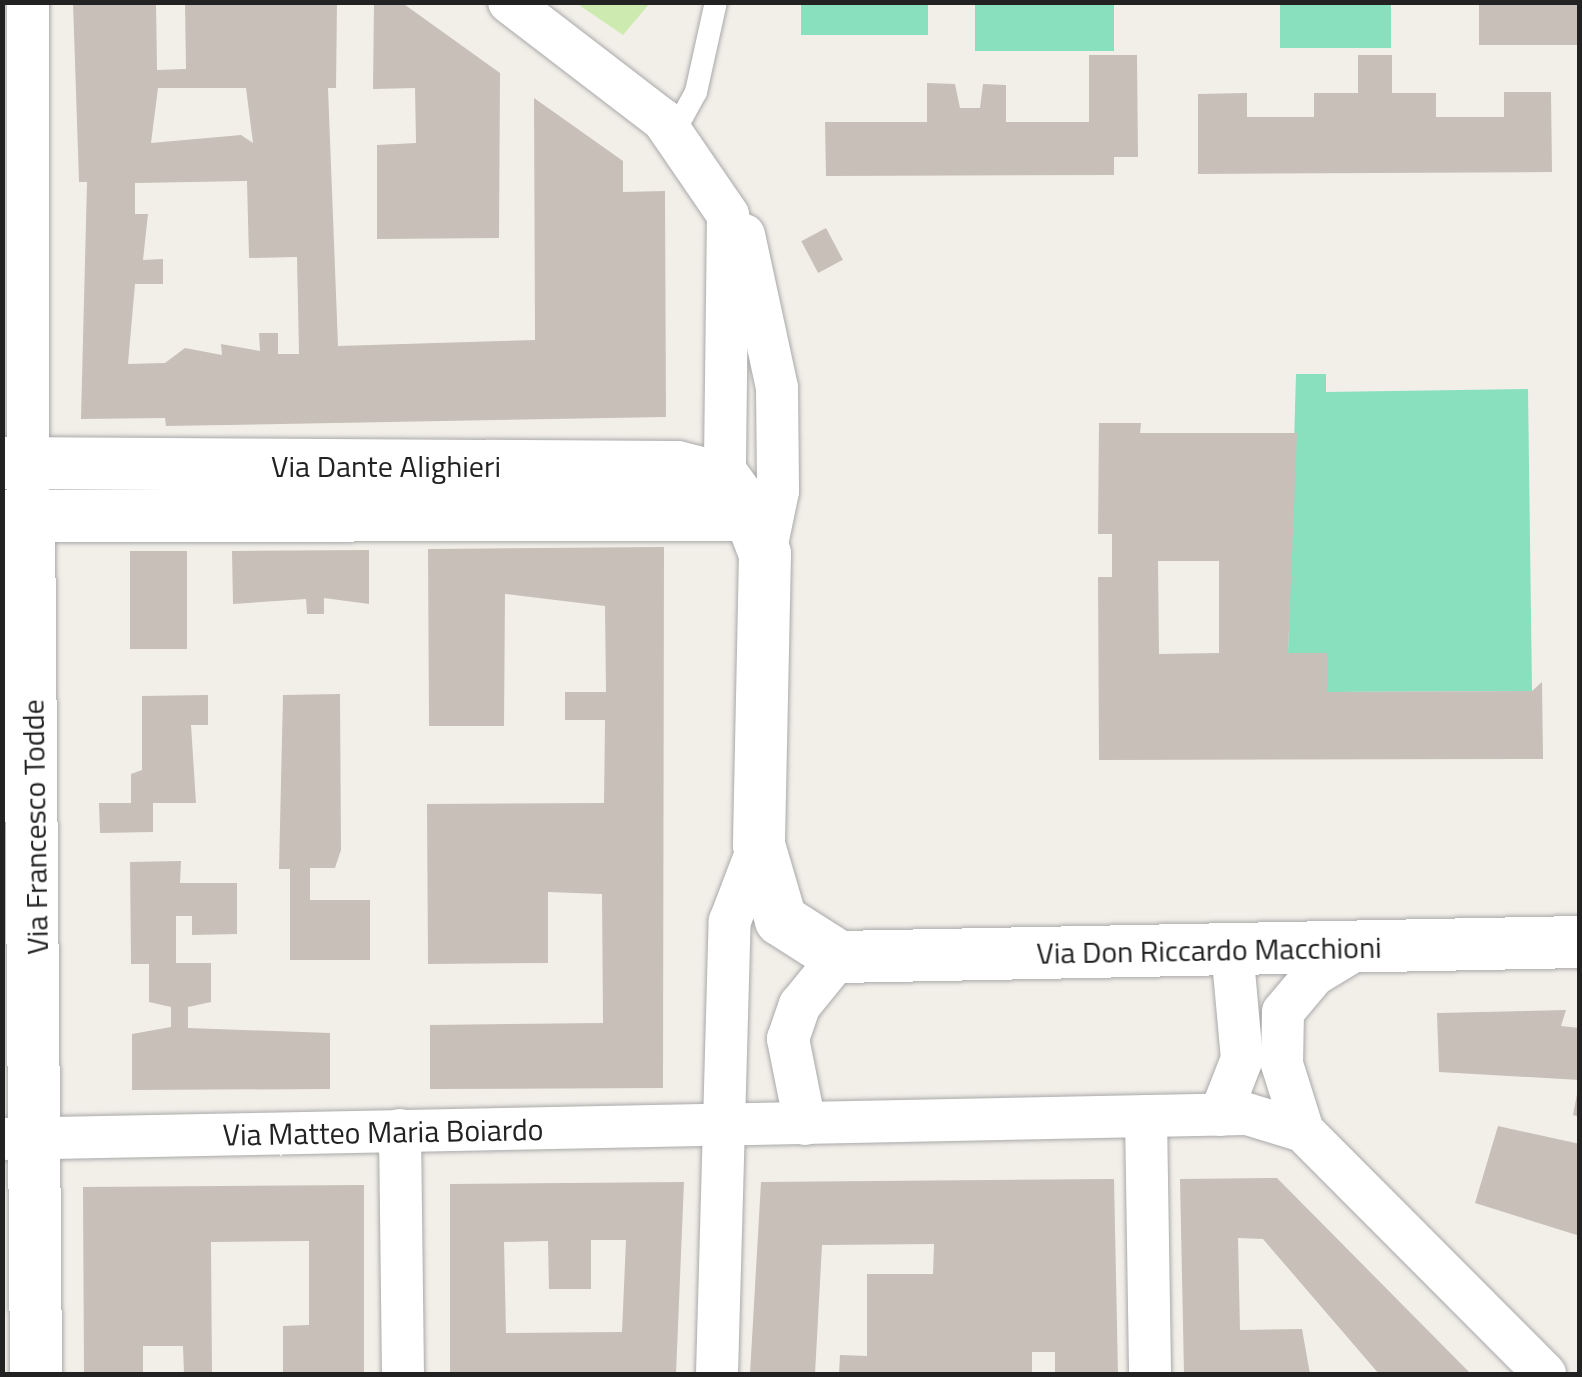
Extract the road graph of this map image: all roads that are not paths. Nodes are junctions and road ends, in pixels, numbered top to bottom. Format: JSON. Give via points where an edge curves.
{"nodes":[{"id":1,"x":28,"y":2,"type":"edge"},
{"id":2,"x":509,"y":2,"type":"edge"},
{"id":3,"x":716,"y":2,"type":"edge"},
{"id":4,"x":16,"y":129,"type":"edge"},
{"id":5,"x":686,"y":146,"type":"junction"},
{"id":6,"x":728,"y":215,"type":"junction"},
{"id":7,"x":14,"y":464,"type":"edge"},
{"id":8,"x":16,"y":516,"type":"edge"},
{"id":9,"x":747,"y":516,"type":"junction"},
{"id":10,"x":17,"y":640,"type":"edge"},
{"id":11,"x":759,"y":846,"type":"junction"},
{"id":12,"x":1580,"y":942,"type":"edge"},
{"id":13,"x":1360,"y":947,"type":"junction"},
{"id":14,"x":1232,"y":950,"type":"junction"},
{"id":15,"x":839,"y":957,"type":"junction"},
{"id":16,"x":20,"y":1003,"type":"edge"},
{"id":17,"x":1220,"y":1115,"type":"junction"},
{"id":18,"x":1146,"y":1116,"type":"junction"},
{"id":19,"x":805,"y":1124,"type":"junction"},
{"id":20,"x":726,"y":1127,"type":"junction"},
{"id":21,"x":400,"y":1130,"type":"junction"},
{"id":22,"x":1303,"y":1131,"type":"junction"},
{"id":23,"x":21,"y":1139,"type":"edge"},
{"id":24,"x":25,"y":1356,"type":"edge"},
{"id":25,"x":402,"y":1374,"type":"edge"},
{"id":26,"x":717,"y":1374,"type":"edge"},
{"id":27,"x":1150,"y":1374,"type":"edge"},
{"id":28,"x":1545,"y":1374,"type":"edge"}],
"edges":[{"from":1,"to":4,"type":"street"},
{"from":2,"to":5,"type":"street"},
{"from":3,"to":5,"type":"lane"},
{"from":4,"to":7,"type":"street"},
{"from":5,"to":6,"type":"street"},
{"from":6,"to":9,"type":"street"},
{"from":6,"to":9,"type":"street","via":[[746,237],[774,363],[778,491]]},
{"from":7,"to":8,"type":"street"},
{"from":7,"to":9,"type":"street","name":"Via Dante Alighieri","via":[[668,467]]},
{"from":8,"to":9,"type":"street","name":"Via Dante Alighieri"},
{"from":8,"to":10,"type":"street","name":"Via Francesco Todde"},
{"from":9,"to":11,"type":"street"},
{"from":10,"to":16,"type":"street","name":"Via Francesco Todde"},
{"from":11,"to":15,"type":"street","via":[[781,920]]},
{"from":11,"to":20,"type":"street","via":[[730,921]]},
{"from":12,"to":13,"type":"street","name":"Via Don Riccardo Macchioni"},
{"from":13,"to":14,"type":"street","name":"Via Don Riccardo Macchioni"},
{"from":13,"to":22,"type":"street","via":[[1314,975],[1283,1012],[1282,1064]]},
{"from":14,"to":15,"type":"street","name":"Via Don Riccardo Macchioni"},
{"from":14,"to":17,"type":"street","via":[[1242,1058]]},
{"from":15,"to":19,"type":"street","via":[[800,1004],[788,1038]]},
{"from":16,"to":23,"type":"street","name":"Via Francesco Todde"},
{"from":17,"to":18,"type":"street","name":"Via Matteo Maria Boiardo"},
{"from":17,"to":22,"type":"street","name":"Via Matteo Maria Boiardo"},
{"from":18,"to":19,"type":"street","name":"Via Matteo Maria Boiardo"},
{"from":18,"to":27,"type":"street"},
{"from":19,"to":20,"type":"street","name":"Via Matteo Maria Boiardo"},
{"from":20,"to":21,"type":"street","name":"Via Matteo Maria Boiardo"},
{"from":20,"to":26,"type":"street"},
{"from":21,"to":23,"type":"street","name":"Via Matteo Maria Boiardo"},
{"from":21,"to":25,"type":"street"},
{"from":22,"to":28,"type":"street"},
{"from":23,"to":24,"type":"street","name":"Via Francesco Todde"}]}
